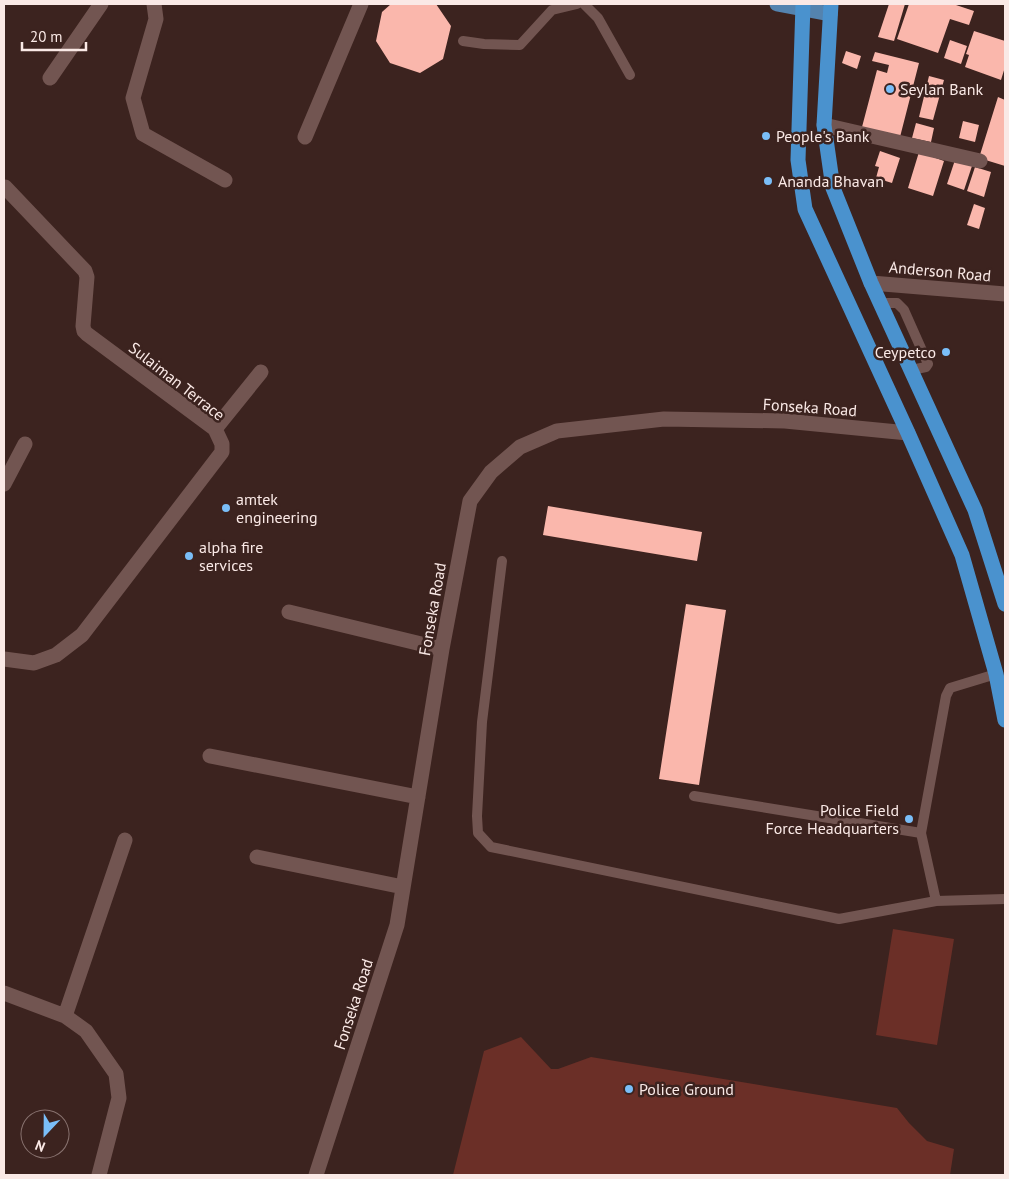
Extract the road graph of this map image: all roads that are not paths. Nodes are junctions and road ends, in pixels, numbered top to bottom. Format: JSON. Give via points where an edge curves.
{"nodes":[{"id":1,"x":101,"y":4,"type":"edge"},
{"id":2,"x":154,"y":4,"type":"edge"},
{"id":3,"x":362,"y":4,"type":"edge"},
{"id":4,"x":577,"y":4,"type":"edge"},
{"id":5,"x":584,"y":4,"type":"edge"},
{"id":6,"x":777,"y":4,"type":"edge"},
{"id":7,"x":803,"y":6,"type":"edge"},
{"id":8,"x":830,"y":9,"type":"edge"},
{"id":9,"x":463,"y":42,"type":"dead end"},
{"id":10,"x":630,"y":75,"type":"dead end"},
{"id":11,"x":50,"y":78,"type":"dead end"},
{"id":12,"x":824,"y":125,"type":"junction"},
{"id":13,"x":305,"y":137,"type":"dead end"},
{"id":14,"x":980,"y":161,"type":"dead end"},
{"id":15,"x":225,"y":180,"type":"dead end"},
{"id":16,"x":5,"y":187,"type":"dead end"},
{"id":17,"x":871,"y":283,"type":"junction"},
{"id":18,"x":1005,"y":294,"type":"edge"},
{"id":19,"x":261,"y":372,"type":"dead end"},
{"id":20,"x":215,"y":429,"type":"junction"},
{"id":21,"x":908,"y":433,"type":"junction"},
{"id":22,"x":25,"y":444,"type":"dead end"},
{"id":23,"x":4,"y":484,"type":"edge"},
{"id":24,"x":502,"y":561,"type":"dead end"},
{"id":25,"x":1005,"y":604,"type":"edge"},
{"id":26,"x":289,"y":612,"type":"dead end"},
{"id":27,"x":442,"y":649,"type":"junction"},
{"id":28,"x":4,"y":659,"type":"edge"},
{"id":29,"x":996,"y":674,"type":"junction"},
{"id":30,"x":1005,"y":720,"type":"edge"},
{"id":31,"x":210,"y":756,"type":"dead end"},
{"id":32,"x":694,"y":796,"type":"dead end"},
{"id":33,"x":418,"y":797,"type":"junction"},
{"id":34,"x":921,"y":833,"type":"junction"},
{"id":35,"x":125,"y":840,"type":"dead end"},
{"id":36,"x":257,"y":857,"type":"dead end"},
{"id":37,"x":403,"y":888,"type":"junction"},
{"id":38,"x":1005,"y":899,"type":"edge"},
{"id":39,"x":936,"y":901,"type":"junction"},
{"id":40,"x":4,"y":993,"type":"edge"},
{"id":41,"x":65,"y":1016,"type":"junction"},
{"id":42,"x":99,"y":1175,"type":"edge"},
{"id":43,"x":316,"y":1175,"type":"edge"}],
"edges":[{"from":1,"to":11,"type":"street"},
{"from":2,"to":15,"type":"street","via":[[156,19],[133,98],[142,134]]},
{"from":3,"to":13,"type":"street"},
{"from":4,"to":9,"type":"lane","via":[[552,10],[520,45]]},
{"from":5,"to":10,"type":"lane","via":[[598,18]]},
{"from":6,"to":7,"type":"main road"},
{"from":7,"to":8,"type":"main road"},
{"from":7,"to":21,"type":"highway","via":[[798,160],[805,209]]},
{"from":8,"to":12,"type":"highway"},
{"from":12,"to":14,"type":"street"},
{"from":12,"to":17,"type":"highway","via":[[832,188]]},
{"from":16,"to":20,"type":"street","name":"Sulaiman Terrace","via":[[85,271],[83,326],[86,334]]},
{"from":17,"to":18,"type":"street","name":"Anderson Road"},
{"from":17,"to":25,"type":"highway","via":[[975,510]]},
{"from":19,"to":20,"type":"street"},
{"from":20,"to":28,"type":"street","name":"Sulaiman Terrace","via":[[222,452],[82,635],[56,655],[34,663]]},
{"from":21,"to":27,"type":"street","name":"Fonseka Road","via":[[785,421],[664,419],[557,432],[520,447],[491,472],[470,501]]},
{"from":21,"to":29,"type":"highway","via":[[962,556]]},
{"from":22,"to":23,"type":"street"},
{"from":24,"to":39,"type":"lane","via":[[482,722],[477,816],[478,833],[491,847],[839,919]]},
{"from":26,"to":27,"type":"street"},
{"from":27,"to":33,"type":"street","name":"Fonseka Road"},
{"from":29,"to":30,"type":"highway"},
{"from":29,"to":34,"type":"lane","via":[[950,688],[946,696]]},
{"from":31,"to":33,"type":"street"},
{"from":32,"to":34,"type":"lane"},
{"from":33,"to":37,"type":"street","name":"Fonseka Road"},
{"from":34,"to":39,"type":"lane"},
{"from":35,"to":41,"type":"street"},
{"from":36,"to":37,"type":"street"},
{"from":37,"to":43,"type":"street","name":"Fonseka Road","via":[[397,925]]},
{"from":38,"to":39,"type":"lane"},
{"from":40,"to":41,"type":"street"},
{"from":41,"to":42,"type":"street","via":[[86,1031],[116,1074],[119,1098]]}]}
